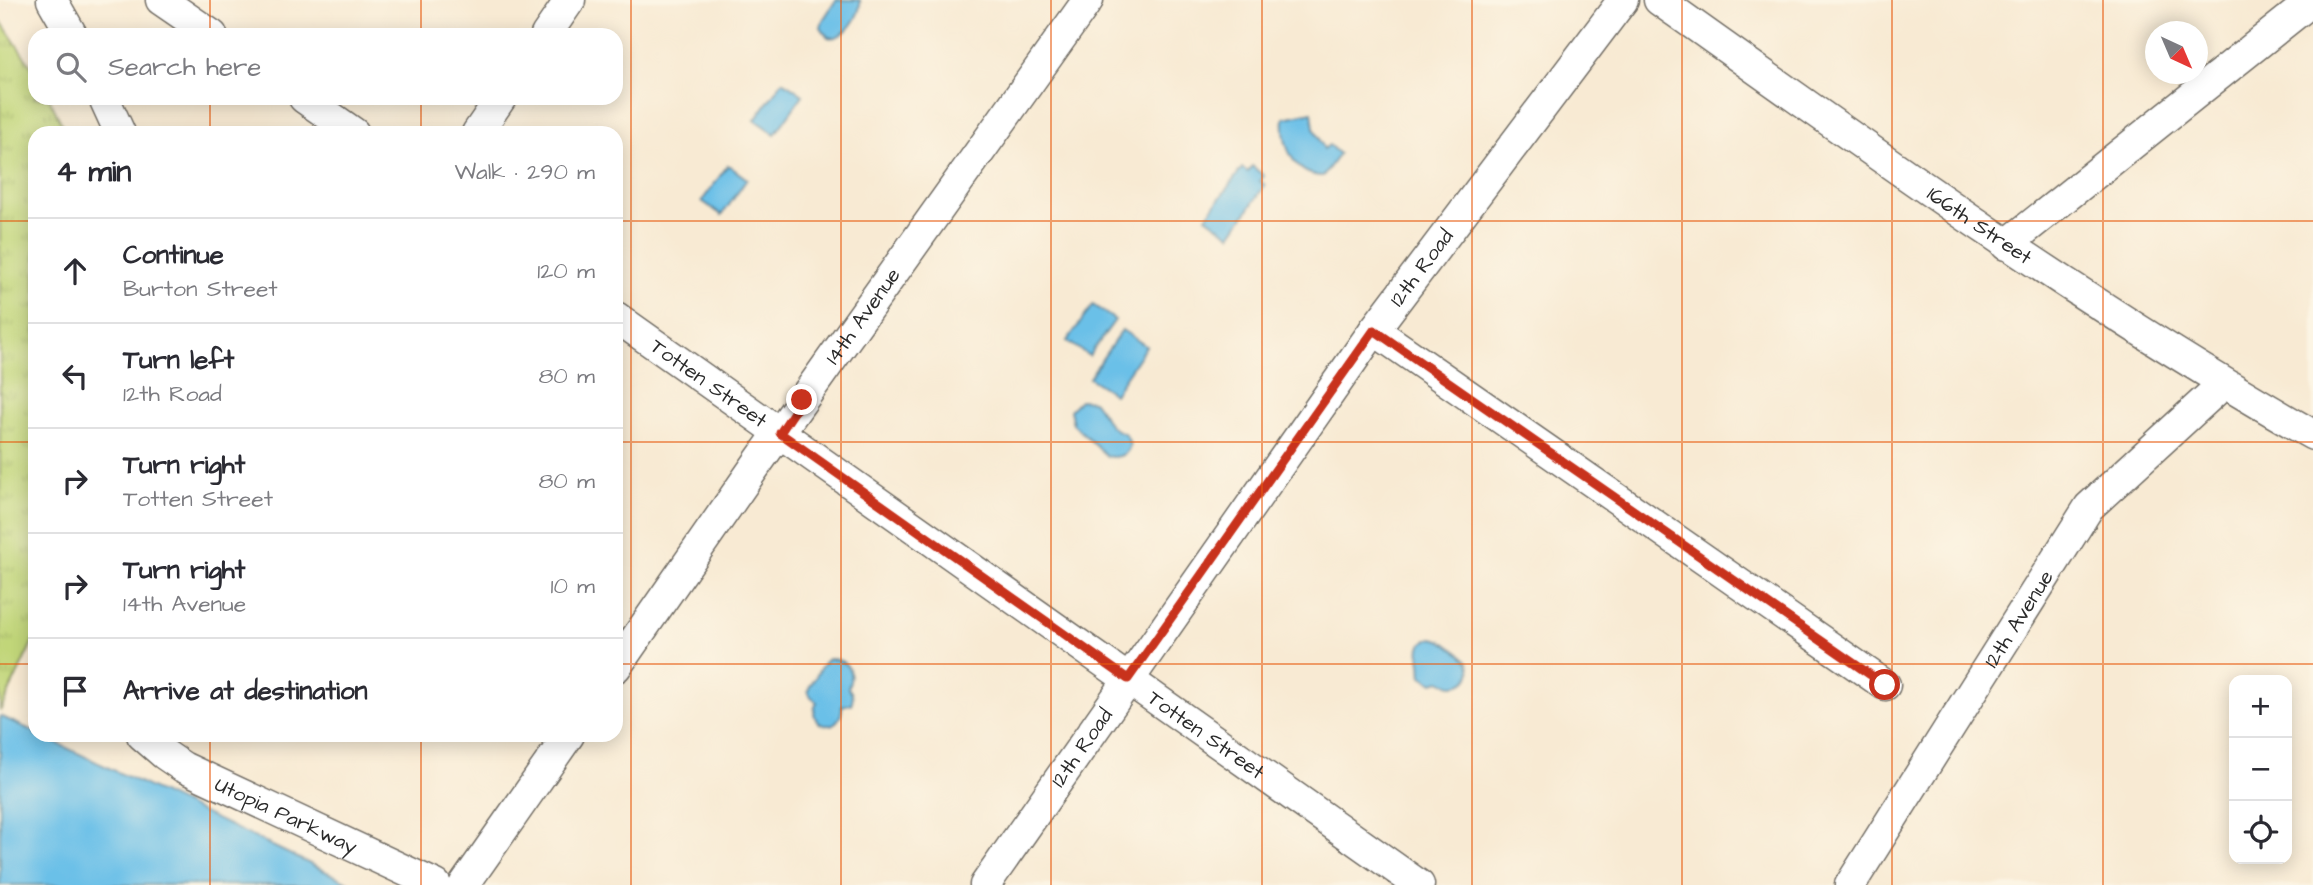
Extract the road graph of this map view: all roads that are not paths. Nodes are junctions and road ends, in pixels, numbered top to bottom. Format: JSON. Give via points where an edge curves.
{"nodes":[{"id":1,"x":52,"y":0,"type":"edge"},
{"id":2,"x":161,"y":0,"type":"edge"},
{"id":3,"x":570,"y":0,"type":"edge"},
{"id":4,"x":1088,"y":0,"type":"edge"},
{"id":5,"x":1623,"y":0,"type":"edge"},
{"id":6,"x":1659,"y":0,"type":"edge"},
{"id":7,"x":2313,"y":0,"type":"edge"},
{"id":8,"x":68,"y":28,"type":"edge"},
{"id":9,"x":202,"y":28,"type":"edge"},
{"id":10,"x":551,"y":28,"type":"edge"},
{"id":11,"x":107,"y":105,"type":"edge"},
{"id":12,"x":314,"y":105,"type":"edge"},
{"id":13,"x":496,"y":105,"type":"edge"},
{"id":14,"x":117,"y":126,"type":"edge"},
{"id":15,"x":344,"y":126,"type":"edge"},
{"id":16,"x":482,"y":126,"type":"edge"},
{"id":17,"x":2006,"y":244,"type":"junction"},
{"id":18,"x":623,"y":322,"type":"edge"},
{"id":19,"x":1374,"y":330,"type":"junction"},
{"id":20,"x":2223,"y":384,"type":"junction"},
{"id":21,"x":780,"y":433,"type":"junction"},
{"id":22,"x":2313,"y":435,"type":"edge"},
{"id":23,"x":623,"y":657,"type":"edge"},
{"id":24,"x":1128,"y":679,"type":"junction"},
{"id":25,"x":1885,"y":685,"type":"dead end"},
{"id":26,"x":150,"y":742,"type":"edge"},
{"id":27,"x":564,"y":742,"type":"edge"},
{"id":28,"x":436,"y":885,"type":"edge"},
{"id":29,"x":464,"y":885,"type":"edge"},
{"id":30,"x":985,"y":885,"type":"edge"},
{"id":31,"x":1419,"y":885,"type":"edge"},
{"id":32,"x":1850,"y":885,"type":"edge"}],
"edges":[{"from":1,"to":8,"type":"street"},
{"from":2,"to":9,"type":"street"},
{"from":3,"to":10,"type":"street"},
{"from":4,"to":21,"type":"street","name":"14th Avenue"},
{"from":5,"to":19,"type":"street","name":"12th Road"},
{"from":6,"to":17,"type":"street","name":"166th Street"},
{"from":7,"to":17,"type":"street"},
{"from":11,"to":14,"type":"street"},
{"from":12,"to":15,"type":"street"},
{"from":13,"to":16,"type":"street"},
{"from":17,"to":20,"type":"street","name":"166th Street"},
{"from":18,"to":21,"type":"street","name":"Totten Street"},
{"from":19,"to":24,"type":"street","name":"12th Road"},
{"from":19,"to":25,"type":"street"},
{"from":20,"to":22,"type":"street","name":"166th Street"},
{"from":20,"to":32,"type":"street","name":"12th Avenue","via":[[2089,507]]},
{"from":21,"to":23,"type":"street","name":"14th Avenue"},
{"from":21,"to":24,"type":"street","name":"Totten Street"},
{"from":24,"to":30,"type":"street","name":"12th Road"},
{"from":24,"to":31,"type":"street","name":"Totten Street"},
{"from":26,"to":28,"type":"street","name":"Utopia Parkway","via":[[183,767]]},
{"from":27,"to":29,"type":"street"}]}
